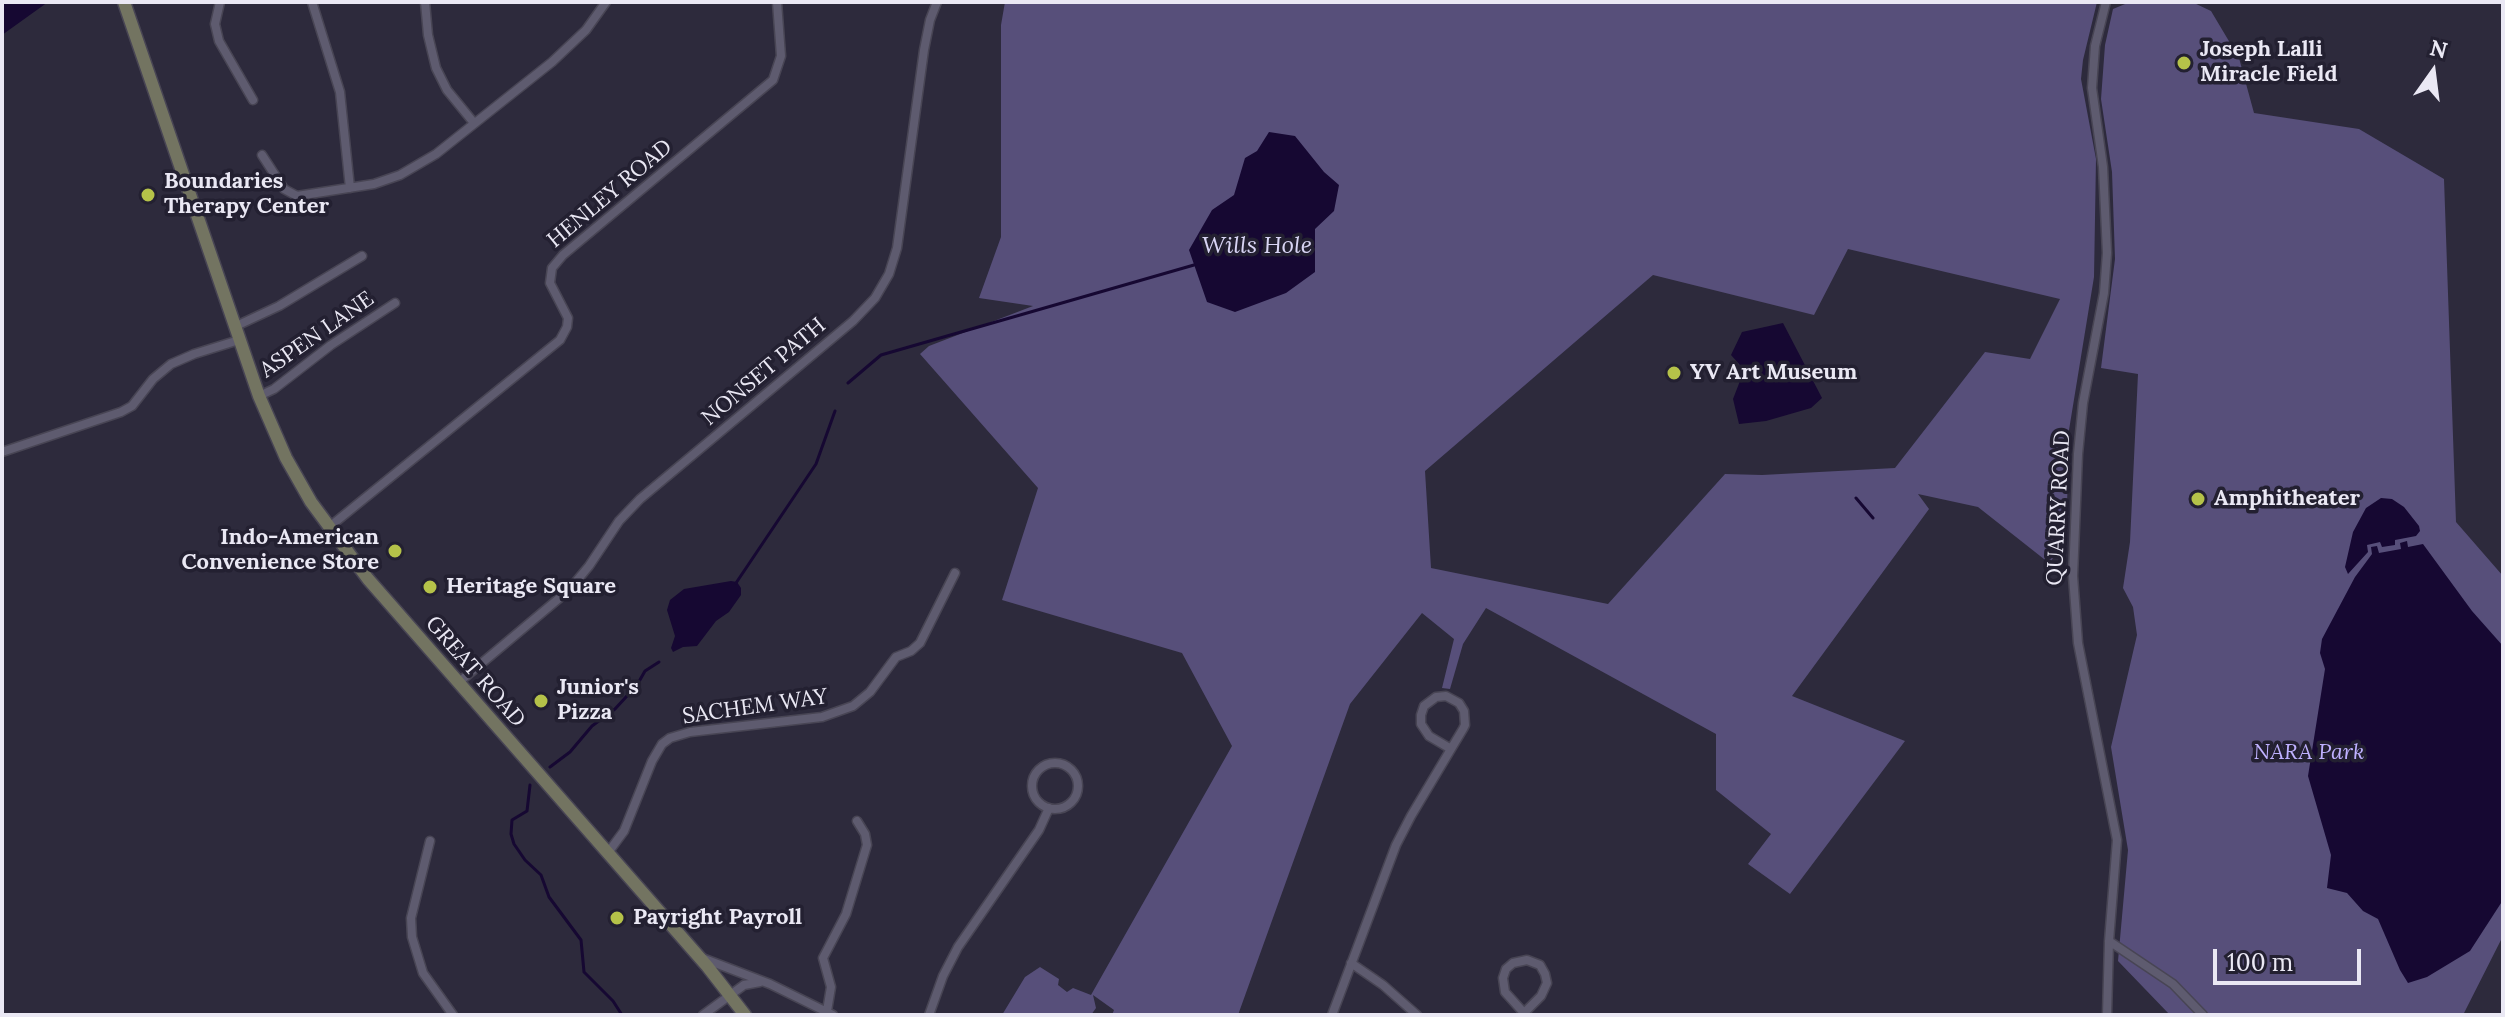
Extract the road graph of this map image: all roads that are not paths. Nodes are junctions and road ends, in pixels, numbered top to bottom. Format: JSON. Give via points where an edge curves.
{"nodes":[{"id":1,"x":124,"y":2,"type":"edge"},
{"id":2,"x":220,"y":2,"type":"edge"},
{"id":3,"x":312,"y":2,"type":"edge"},
{"id":4,"x":425,"y":2,"type":"edge"},
{"id":5,"x":606,"y":2,"type":"edge"},
{"id":6,"x":777,"y":2,"type":"edge"},
{"id":7,"x":937,"y":2,"type":"edge"},
{"id":8,"x":2106,"y":2,"type":"edge"},
{"id":9,"x":253,"y":100,"type":"dead end"},
{"id":10,"x":474,"y":123,"type":"junction"},
{"id":11,"x":262,"y":155,"type":"dead end"},
{"id":12,"x":350,"y":188,"type":"junction"},
{"id":13,"x":362,"y":256,"type":"dead end"},
{"id":14,"x":395,"y":303,"type":"dead end"},
{"id":15,"x":234,"y":327,"type":"junction"},
{"id":16,"x":239,"y":340,"type":"junction"},
{"id":17,"x":259,"y":396,"type":"junction"},
{"id":18,"x":2,"y":452,"type":"edge"},
{"id":19,"x":328,"y":528,"type":"junction"},
{"id":20,"x":955,"y":573,"type":"dead end"},
{"id":21,"x":458,"y":683,"type":"junction"},
{"id":22,"x":1451,"y":749,"type":"junction"},
{"id":23,"x":1049,"y":808,"type":"junction"},
{"id":24,"x":857,"y":821,"type":"dead end"},
{"id":25,"x":430,"y":841,"type":"dead end"},
{"id":26,"x":607,"y":854,"type":"junction"},
{"id":27,"x":2109,"y":941,"type":"junction"},
{"id":28,"x":698,"y":957,"type":"junction"},
{"id":29,"x":1351,"y":963,"type":"junction"},
{"id":30,"x":770,"y":984,"type":"junction"},
{"id":31,"x":729,"y":995,"type":"junction"},
{"id":32,"x":830,"y":1013,"type":"edge"},
{"id":33,"x":1523,"y":1014,"type":"edge"},
{"id":34,"x":453,"y":1015,"type":"edge"},
{"id":35,"x":703,"y":1015,"type":"edge"},
{"id":36,"x":745,"y":1015,"type":"edge"},
{"id":37,"x":929,"y":1015,"type":"edge"},
{"id":38,"x":1332,"y":1015,"type":"edge"},
{"id":39,"x":1417,"y":1015,"type":"edge"},
{"id":40,"x":2107,"y":1015,"type":"edge"},
{"id":41,"x":2203,"y":1015,"type":"edge"}],
"edges":[{"from":1,"to":15,"type":"main road","name":"GREAT ROAD"},
{"from":2,"to":9,"type":"street","via":[[215,24],[219,41]]},
{"from":3,"to":12,"type":"street","via":[[340,92]]},
{"from":4,"to":10,"type":"street","via":[[436,68]]},
{"from":5,"to":10,"type":"street","via":[[564,52]]},
{"from":6,"to":19,"type":"street","name":"HENLEY ROAD","via":[[781,56],[773,80],[552,268],[550,283],[568,318],[560,340]]},
{"from":7,"to":21,"type":"street","name":"NONSET PATH","via":[[924,50],[897,248],[875,298],[651,489],[619,521],[569,590]]},
{"from":8,"to":27,"type":"street","name":"QUARRY ROAD","via":[[2092,88],[2107,253],[2079,445],[2073,576],[2078,643],[2117,840]]},
{"from":10,"to":12,"type":"street","via":[[412,169]]},
{"from":11,"to":12,"type":"street","via":[[292,194]]},
{"from":13,"to":15,"type":"street"},
{"from":14,"to":17,"type":"street","name":"ASPEN LANE"},
{"from":15,"to":16,"type":"main road","name":"GREAT ROAD"},
{"from":16,"to":17,"type":"main road","name":"GREAT ROAD"},
{"from":16,"to":18,"type":"street","via":[[171,364],[121,412]]},
{"from":17,"to":19,"type":"main road","name":"GREAT ROAD","via":[[286,458]]},
{"from":19,"to":21,"type":"main road","name":"GREAT ROAD"},
{"from":20,"to":26,"type":"street","name":"SACHEM WAY","via":[[920,643],[893,661],[853,706],[822,717],[690,732],[662,744],[624,831]]},
{"from":21,"to":26,"type":"main road","name":"GREAT ROAD"},
{"from":22,"to":22,"type":"street","via":[[1465,725],[1464,711],[1455,700],[1436,697],[1424,706],[1421,724],[1429,736]]},
{"from":22,"to":29,"type":"street","via":[[1396,845]]},
{"from":23,"to":23,"type":"street","via":[[1065,807],[1078,792],[1074,772],[1061,764],[1043,767],[1034,778],[1035,797]]},
{"from":23,"to":37,"type":"street","via":[[958,947]]},
{"from":24,"to":32,"type":"street","via":[[867,845],[849,905],[823,958],[831,987]]},
{"from":25,"to":34,"type":"street","via":[[411,918],[412,937],[423,973]]},
{"from":26,"to":28,"type":"main road","name":"GREAT ROAD"},
{"from":27,"to":40,"type":"street","name":"QUARRY ROAD"},
{"from":27,"to":41,"type":"street","via":[[2173,984]]},
{"from":28,"to":30,"type":"street"},
{"from":28,"to":31,"type":"main road","name":"GREAT ROAD"},
{"from":29,"to":38,"type":"street"},
{"from":29,"to":39,"type":"street"},
{"from":30,"to":31,"type":"street","via":[[749,983]]},
{"from":30,"to":32,"type":"street"},
{"from":31,"to":35,"type":"street"},
{"from":31,"to":36,"type":"main road","name":"GREAT ROAD"},
{"from":33,"to":33,"type":"street","via":[[1547,983],[1540,965],[1522,959],[1509,966],[1502,983]]}]}
